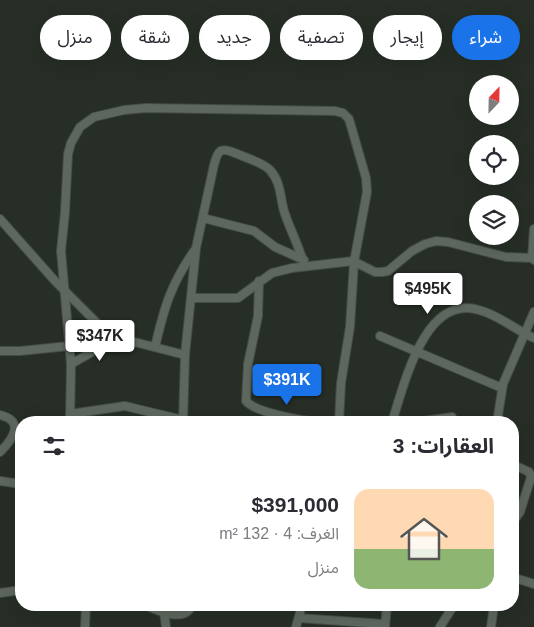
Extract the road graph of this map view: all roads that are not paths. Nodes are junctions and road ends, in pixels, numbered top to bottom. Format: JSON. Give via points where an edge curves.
{"nodes":[{"id":1,"x":203,"y":218,"type":"junction"},
{"id":2,"x":0,"y":219,"type":"edge"},
{"id":3,"x":534,"y":229,"type":"edge"},
{"id":4,"x":196,"y":248,"type":"junction"},
{"id":5,"x":302,"y":258,"type":"junction"},
{"id":6,"x":533,"y":259,"type":"edge"},
{"id":7,"x":354,"y":262,"type":"junction"},
{"id":8,"x":312,"y":266,"type":"junction"},
{"id":9,"x":260,"y":281,"type":"junction"},
{"id":10,"x":64,"y":291,"type":"junction"},
{"id":11,"x":191,"y":298,"type":"junction"},
{"id":12,"x":534,"y":312,"type":"edge"},
{"id":13,"x":525,"y":334,"type":"junction"},
{"id":14,"x":113,"y":336,"type":"junction"},
{"id":15,"x":380,"y":336,"type":"dead end"},
{"id":16,"x":534,"y":338,"type":"edge"},
{"id":17,"x":69,"y":346,"type":"junction"},
{"id":18,"x":155,"y":347,"type":"junction"},
{"id":19,"x":0,"y":351,"type":"edge"},
{"id":20,"x":416,"y":352,"type":"junction"},
{"id":21,"x":185,"y":355,"type":"junction"},
{"id":22,"x":71,"y":364,"type":"junction"},
{"id":23,"x":502,"y":388,"type":"junction"},
{"id":24,"x":0,"y":415,"type":"edge"},
{"id":25,"x":70,"y":416,"type":"edge"},
{"id":26,"x":79,"y":416,"type":"edge"},
{"id":27,"x":164,"y":416,"type":"edge"},
{"id":28,"x":183,"y":416,"type":"edge"},
{"id":29,"x":284,"y":416,"type":"edge"},
{"id":30,"x":339,"y":416,"type":"edge"},
{"id":31,"x":394,"y":416,"type":"edge"},
{"id":32,"x":498,"y":416,"type":"edge"},
{"id":33,"x":0,"y":452,"type":"edge"},
{"id":34,"x":519,"y":468,"type":"edge"},
{"id":35,"x":532,"y":475,"type":"edge"},
{"id":36,"x":0,"y":481,"type":"edge"},
{"id":37,"x":15,"y":483,"type":"edge"},
{"id":38,"x":519,"y":508,"type":"edge"},
{"id":39,"x":519,"y":579,"type":"edge"},
{"id":40,"x":534,"y":584,"type":"edge"},
{"id":41,"x":15,"y":591,"type":"edge"},
{"id":42,"x":0,"y":593,"type":"edge"},
{"id":43,"x":85,"y":611,"type":"edge"},
{"id":44,"x":189,"y":611,"type":"edge"},
{"id":45,"x":301,"y":611,"type":"edge"},
{"id":46,"x":387,"y":611,"type":"edge"},
{"id":47,"x":450,"y":611,"type":"edge"},
{"id":48,"x":493,"y":611,"type":"edge"},
{"id":49,"x":164,"y":612,"type":"joint"},
{"id":50,"x":299,"y":618,"type":"junction"},
{"id":51,"x":385,"y":625,"type":"edge"},
{"id":52,"x":84,"y":627,"type":"edge"},
{"id":53,"x":166,"y":627,"type":"edge"},
{"id":54,"x":296,"y":627,"type":"edge"},
{"id":55,"x":440,"y":627,"type":"edge"},
{"id":56,"x":491,"y":627,"type":"edge"}],
"edges":[{"from":1,"to":4,"type":"street"},
{"from":1,"to":5,"type":"street","via":[[254,231],[275,247]]},
{"from":1,"to":5,"type":"street","via":[[217,155],[221,150],[228,150],[267,168],[275,177]]},
{"from":2,"to":10,"type":"street"},
{"from":3,"to":6,"type":"street"},
{"from":4,"to":11,"type":"street"},
{"from":4,"to":18,"type":"street","via":[[168,297]]},
{"from":5,"to":8,"type":"street"},
{"from":6,"to":7,"type":"street","via":[[506,257],[436,241],[424,244],[388,271],[375,272]]},
{"from":7,"to":8,"type":"street"},
{"from":7,"to":10,"type":"street","via":[[367,192],[366,178],[349,119],[343,113],[124,110],[87,121],[71,143],[61,251]]},
{"from":7,"to":30,"type":"street"},
{"from":8,"to":9,"type":"street","via":[[276,270]]},
{"from":9,"to":11,"type":"street","via":[[238,298]]},
{"from":9,"to":29,"type":"street","via":[[246,400],[249,404]]},
{"from":10,"to":14,"type":"street"},
{"from":10,"to":17,"type":"street"},
{"from":11,"to":21,"type":"street"},
{"from":12,"to":13,"type":"street"},
{"from":13,"to":16,"type":"street"},
{"from":13,"to":20,"type":"street","via":[[478,309],[465,307],[445,313]]},
{"from":13,"to":23,"type":"street"},
{"from":14,"to":18,"type":"street"},
{"from":14,"to":22,"type":"street"},
{"from":15,"to":20,"type":"street"},
{"from":17,"to":19,"type":"street"},
{"from":17,"to":22,"type":"street"},
{"from":18,"to":21,"type":"street"},
{"from":20,"to":23,"type":"street"},
{"from":20,"to":31,"type":"street"},
{"from":21,"to":28,"type":"street"},
{"from":22,"to":25,"type":"street"},
{"from":23,"to":32,"type":"street"},
{"from":24,"to":33,"type":"street","via":[[11,420],[14,426],[14,434]]},
{"from":26,"to":27,"type":"street","via":[[126,406]]},
{"from":34,"to":35,"type":"street"},
{"from":35,"to":38,"type":"street"},
{"from":36,"to":37,"type":"street"},
{"from":39,"to":40,"type":"street"},
{"from":41,"to":42,"type":"street"},
{"from":43,"to":52,"type":"street"},
{"from":44,"to":49,"type":"street","via":[[185,614]]},
{"from":45,"to":50,"type":"street"},
{"from":46,"to":51,"type":"street"},
{"from":47,"to":55,"type":"street"},
{"from":48,"to":56,"type":"street"},
{"from":49,"to":53,"type":"street"},
{"from":50,"to":51,"type":"street"},
{"from":50,"to":54,"type":"street"}]}
